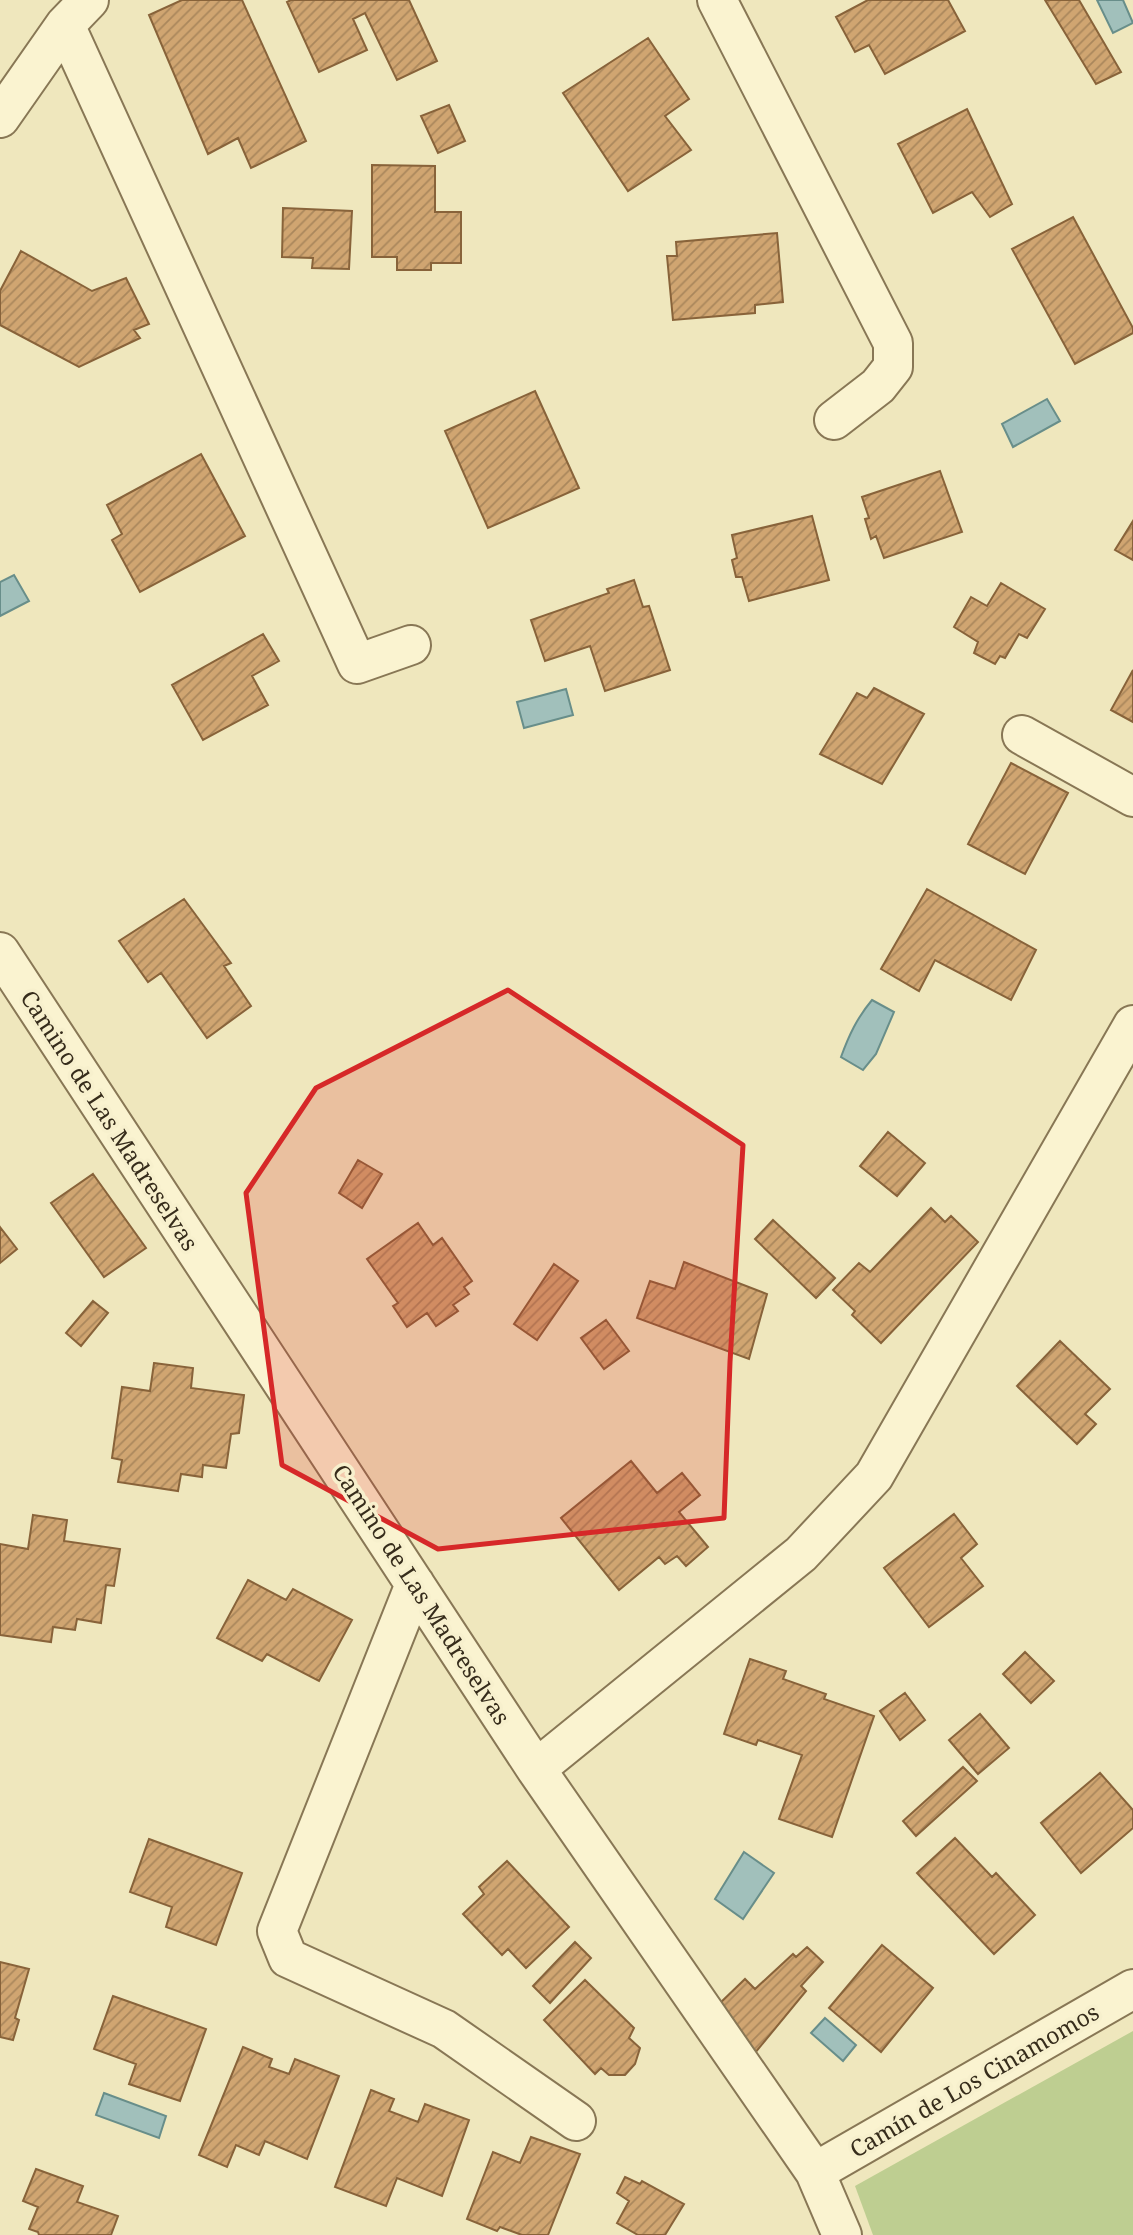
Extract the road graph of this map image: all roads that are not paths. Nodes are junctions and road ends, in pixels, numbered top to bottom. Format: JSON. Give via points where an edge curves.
{"nodes":[{"id":1,"x":717,"y":0,"type":"edge"},
{"id":2,"x":77,"y":13,"type":"edge"},
{"id":3,"x":0,"y":118,"type":"edge"},
{"id":4,"x":834,"y":420,"type":"dead end"},
{"id":5,"x":411,"y":645,"type":"dead end"},
{"id":6,"x":1022,"y":735,"type":"dead end"},
{"id":7,"x":1133,"y":797,"type":"edge"},
{"id":8,"x":0,"y":952,"type":"edge"},
{"id":9,"x":1133,"y":1025,"type":"edge"},
{"id":10,"x":415,"y":1584,"type":"junction"},
{"id":11,"x":536,"y":1769,"type":"junction"},
{"id":12,"x":1133,"y":1989,"type":"edge"},
{"id":13,"x":576,"y":2122,"type":"dead end"},
{"id":14,"x":815,"y":2172,"type":"junction"},
{"id":15,"x":842,"y":2235,"type":"edge"}],
"edges":[{"from":1,"to":4,"type":"street","via":[[893,343],[892,368],[878,386]]},
{"from":2,"to":3,"type":"street"},
{"from":2,"to":5,"type":"street","via":[[358,664]]},
{"from":6,"to":7,"type":"street"},
{"from":8,"to":10,"type":"street","name":"Camino de Las Madreselvas"},
{"from":9,"to":11,"type":"street","via":[[874,1476],[801,1554]]},
{"from":10,"to":11,"type":"street","name":"Camino de Las Madreselvas"},
{"from":10,"to":13,"type":"street","via":[[278,1931],[288,1958],[444,2029]]},
{"from":11,"to":14,"type":"street","name":"Camino de Las Madreselvas"},
{"from":12,"to":14,"type":"street","name":"Camín de Los Cinamomos"},
{"from":14,"to":15,"type":"street","name":"Camino de Las Madreselvas"}]}
